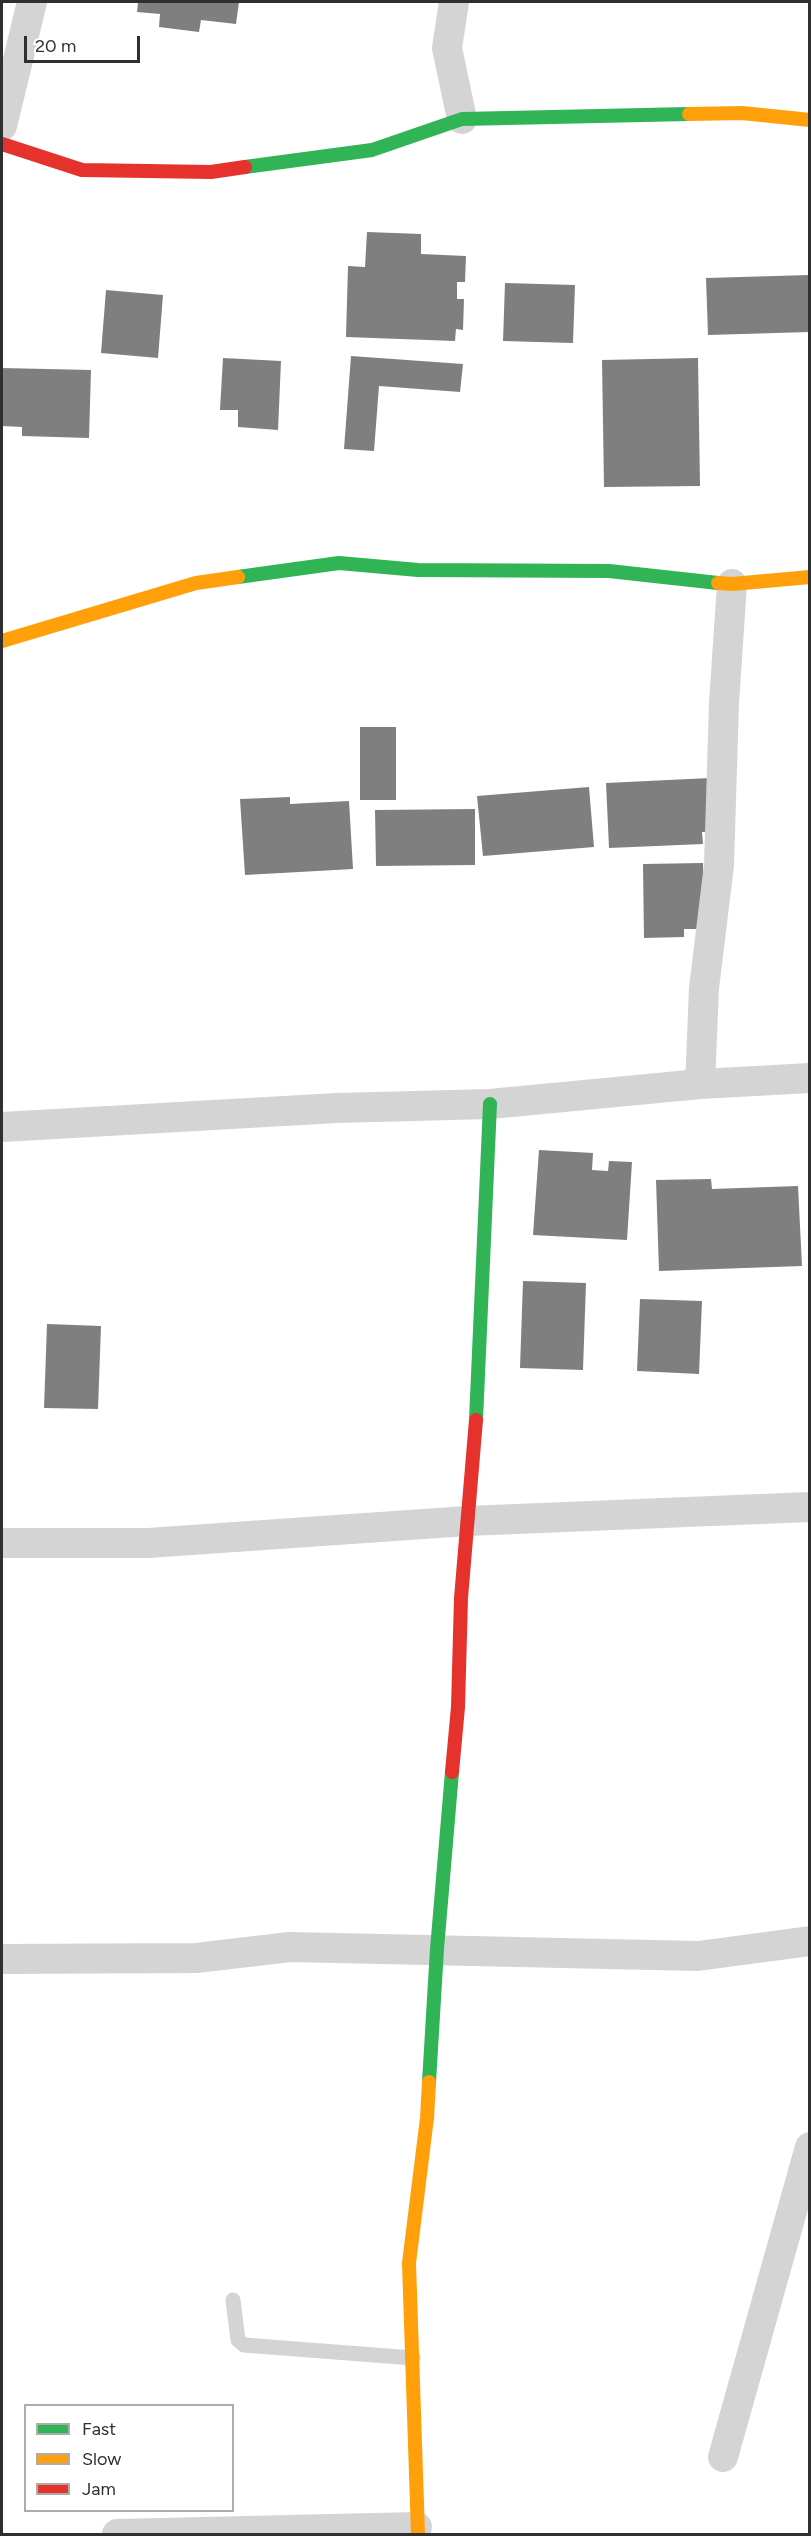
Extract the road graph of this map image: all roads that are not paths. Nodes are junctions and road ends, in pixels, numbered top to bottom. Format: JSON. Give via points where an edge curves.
{"nodes":[{"id":1,"x":32,"y":2,"type":"edge"},
{"id":2,"x":454,"y":2,"type":"edge"},
{"id":3,"x":462,"y":119,"type":"junction"},
{"id":4,"x":810,"y":120,"type":"edge"},
{"id":5,"x":2,"y":126,"type":"edge"},
{"id":6,"x":2,"y":144,"type":"edge"},
{"id":7,"x":810,"y":577,"type":"edge"},
{"id":8,"x":732,"y":584,"type":"junction"},
{"id":9,"x":2,"y":641,"type":"edge"},
{"id":10,"x":810,"y":1078,"type":"edge"},
{"id":11,"x":700,"y":1083,"type":"junction"},
{"id":12,"x":490,"y":1104,"type":"junction"},
{"id":13,"x":2,"y":1126,"type":"edge"},
{"id":14,"x":810,"y":1507,"type":"edge"},
{"id":15,"x":467,"y":1521,"type":"junction"},
{"id":16,"x":2,"y":1543,"type":"edge"},
{"id":17,"x":810,"y":1941,"type":"edge"},
{"id":18,"x":437,"y":1949,"type":"junction"},
{"id":19,"x":2,"y":1959,"type":"edge"},
{"id":20,"x":810,"y":2147,"type":"edge"},
{"id":21,"x":233,"y":2300,"type":"dead end"},
{"id":22,"x":413,"y":2358,"type":"junction"},
{"id":23,"x":723,"y":2457,"type":"dead end"},
{"id":24,"x":417,"y":2531,"type":"edge"},
{"id":25,"x":117,"y":2535,"type":"edge"}],
"edges":[{"from":1,"to":5,"type":"street"},
{"from":2,"to":3,"type":"street","via":[[447,48]]},
{"from":3,"to":4,"type":"street","via":[[742,113]]},
{"from":3,"to":6,"type":"street","via":[[372,150],[211,172],[82,170]]},
{"from":7,"to":8,"type":"street"},
{"from":8,"to":9,"type":"street","via":[[609,571],[418,570],[339,563],[196,583]]},
{"from":8,"to":11,"type":"street","via":[[719,865],[704,988]]},
{"from":10,"to":11,"type":"street"},
{"from":11,"to":12,"type":"street"},
{"from":12,"to":13,"type":"street"},
{"from":12,"to":15,"type":"street","via":[[475,1454]]},
{"from":14,"to":15,"type":"street"},
{"from":15,"to":16,"type":"street","via":[[148,1543]]},
{"from":15,"to":18,"type":"street","via":[[458,1707]]},
{"from":17,"to":18,"type":"street","via":[[698,1956]]},
{"from":18,"to":19,"type":"street","via":[[290,1947],[196,1958]]},
{"from":18,"to":22,"type":"street","via":[[427,2118],[409,2263]]},
{"from":20,"to":23,"type":"street"},
{"from":21,"to":22,"type":"lane","via":[[238,2340],[244,2345]]},
{"from":22,"to":24,"type":"street"},
{"from":24,"to":25,"type":"street"}]}
